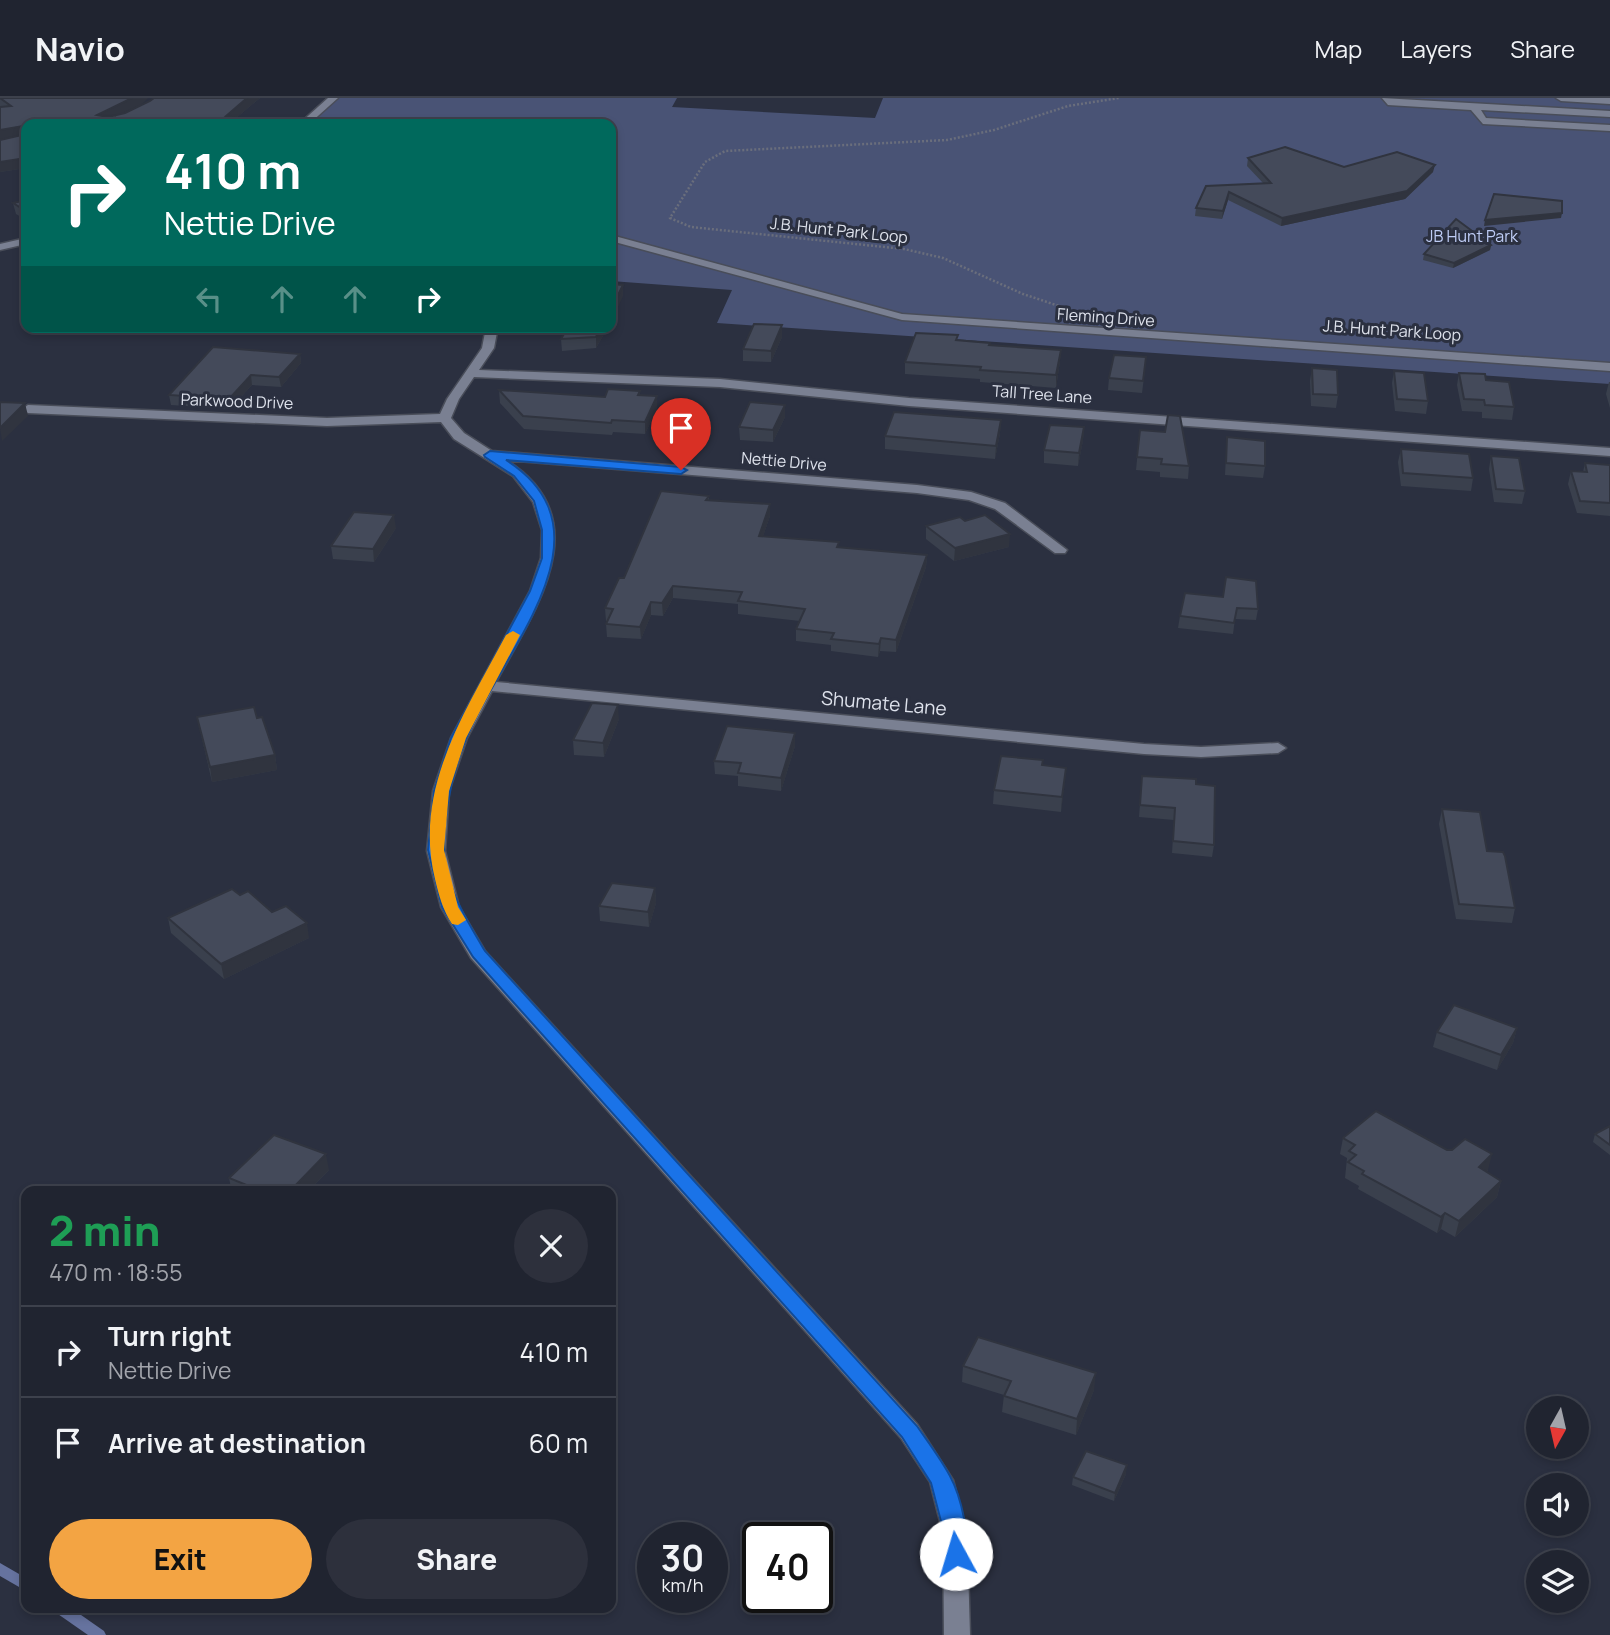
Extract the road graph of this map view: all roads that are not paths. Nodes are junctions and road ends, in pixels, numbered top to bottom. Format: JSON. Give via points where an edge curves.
{"nodes":[{"id":1,"x":333,"y":98,"type":"edge"},
{"id":2,"x":1387,"y":98,"type":"edge"},
{"id":3,"x":1561,"y":98,"type":"edge"},
{"id":4,"x":1610,"y":101,"type":"edge"},
{"id":5,"x":1474,"y":107,"type":"junction"},
{"id":6,"x":1610,"y":114,"type":"edge"},
{"id":7,"x":310,"y":119,"type":"edge"},
{"id":8,"x":1610,"y":128,"type":"edge"},
{"id":9,"x":616,"y":239,"type":"edge"},
{"id":10,"x":21,"y":242,"type":"edge"},
{"id":11,"x":0,"y":247,"type":"edge"},
{"id":12,"x":491,"y":333,"type":"edge"},
{"id":13,"x":1610,"y":368,"type":"edge"},
{"id":14,"x":472,"y":373,"type":"junction"},
{"id":15,"x":28,"y":408,"type":"dead end"},
{"id":16,"x":445,"y":418,"type":"junction"},
{"id":17,"x":1610,"y":452,"type":"edge"},
{"id":18,"x":490,"y":455,"type":"junction"},
{"id":19,"x":1060,"y":550,"type":"dead end"},
{"id":20,"x":486,"y":686,"type":"junction"},
{"id":21,"x":1278,"y":748,"type":"dead end"},
{"id":22,"x":957,"y":1627,"type":"edge"}],
"edges":[{"from":1,"to":7,"type":"street"},
{"from":2,"to":5,"type":"street","via":[[1388,102]]},
{"from":3,"to":4,"type":"street"},
{"from":5,"to":6,"type":"street"},
{"from":5,"to":8,"type":"street","via":[[1483,121]]},
{"from":9,"to":13,"type":"street","name":"Fleming Drive","via":[[902,317]]},
{"from":10,"to":11,"type":"street"},
{"from":12,"to":14,"type":"street","via":[[488,348]]},
{"from":14,"to":16,"type":"street"},
{"from":14,"to":17,"type":"street","name":"Tall Tree Lane","via":[[731,384],[909,402]]},
{"from":15,"to":16,"type":"street","name":"Parkwood Drive","via":[[327,422]]},
{"from":16,"to":18,"type":"street","via":[[459,436]]},
{"from":18,"to":19,"type":"street","name":"Nettie Drive","via":[[971,496],[1000,506]]},
{"from":18,"to":20,"type":"street","via":[[519,473],[540,501],[548,530],[548,558],[537,591]]},
{"from":20,"to":21,"type":"street","name":"Shumate Lane","via":[[1144,749]]},
{"from":20,"to":22,"type":"street","via":[[459,738],[441,791],[436,850],[450,907],[478,954],[909,1432],[942,1480],[956,1533]]}]}
